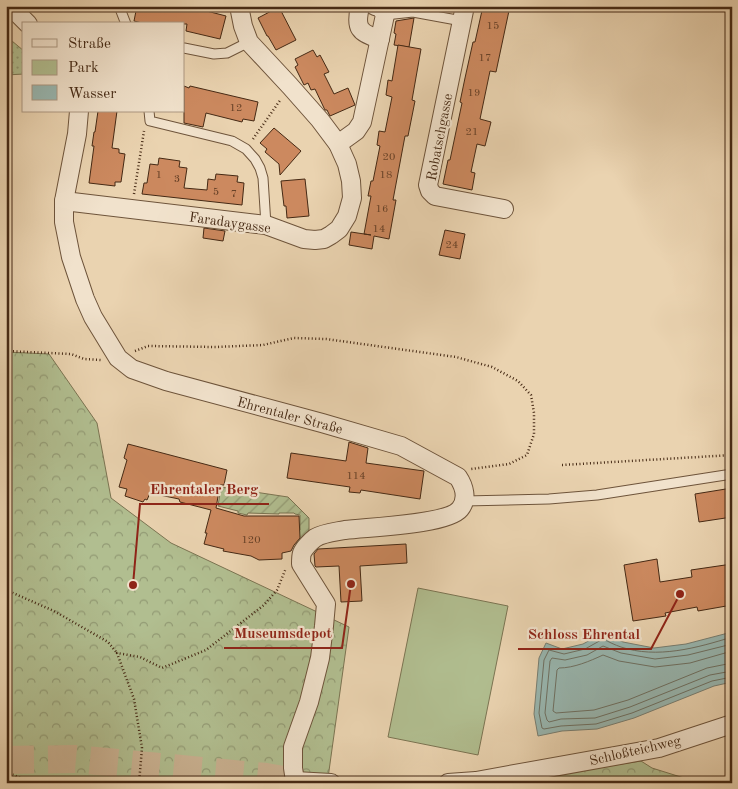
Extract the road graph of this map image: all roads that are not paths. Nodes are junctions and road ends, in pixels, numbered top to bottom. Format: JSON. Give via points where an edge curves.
{"nodes":[{"id":1,"x":10,"y":6,"type":"edge"},
{"id":2,"x":119,"y":6,"type":"edge"},
{"id":3,"x":239,"y":6,"type":"edge"},
{"id":4,"x":360,"y":6,"type":"edge"},
{"id":5,"x":367,"y":6,"type":"edge"},
{"id":6,"x":380,"y":10,"type":"edge"},
{"id":7,"x":463,"y":14,"type":"edge"},
{"id":8,"x":26,"y":22,"type":"edge"},
{"id":9,"x":125,"y":22,"type":"edge"},
{"id":10,"x":380,"y":39,"type":"junction"},
{"id":11,"x":249,"y":42,"type":"junction"},
{"id":12,"x":185,"y":48,"type":"edge"},
{"id":13,"x":79,"y":112,"type":"edge"},
{"id":14,"x":149,"y":112,"type":"edge"},
{"id":15,"x":338,"y":144,"type":"junction"},
{"id":16,"x":64,"y":201,"type":"junction"},
{"id":17,"x":504,"y":209,"type":"dead end"},
{"id":18,"x":266,"y":225,"type":"junction"},
{"id":19,"x":732,"y":474,"type":"edge"},
{"id":20,"x":464,"y":501,"type":"junction"},
{"id":21,"x":732,"y":724,"type":"edge"},
{"id":22,"x":294,"y":782,"type":"edge"},
{"id":23,"x":331,"y":783,"type":"edge"},
{"id":24,"x":448,"y":783,"type":"edge"}],
"edges":[{"from":1,"to":8,"type":"street"},
{"from":2,"to":9,"type":"lane"},
{"from":3,"to":11,"type":"street","name":"Faradaygasse"},
{"from":4,"to":5,"type":"street"},
{"from":4,"to":10,"type":"street","via":[[357,18],[361,31]]},
{"from":6,"to":7,"type":"lane"},
{"from":6,"to":10,"type":"street"},
{"from":7,"to":17,"type":"street","name":"Robatschgasse","via":[[428,185],[435,196]]},
{"from":10,"to":15,"type":"street","via":[[362,122],[356,131]]},
{"from":11,"to":12,"type":"lane","via":[[227,53]]},
{"from":11,"to":15,"type":"street","name":"Faradaygasse"},
{"from":13,"to":16,"type":"street","name":"Ehrentaler Straße","via":[[78,134]]},
{"from":14,"to":18,"type":"lane","via":[[150,121],[232,141],[246,149],[258,164],[263,178]]},
{"from":15,"to":18,"type":"street","name":"Faradaygasse","via":[[347,164],[352,198],[339,229],[324,239],[315,240]]},
{"from":16,"to":18,"type":"street","name":"Faradaygasse"},
{"from":16,"to":20,"type":"street","name":"Ehrentaler Straße","via":[[64,222],[71,257],[85,300],[118,358],[132,370],[401,446],[458,477],[465,493]]},
{"from":19,"to":20,"type":"lane","via":[[597,495]]},
{"from":20,"to":22,"type":"street","via":[[460,509],[438,520],[330,532],[316,538],[303,552],[301,564],[326,604],[320,658],[293,747]]},
{"from":21,"to":24,"type":"street","name":"Schloßteichweg","via":[[659,748],[476,781]]},
{"from":22,"to":23,"type":"street"}]}
